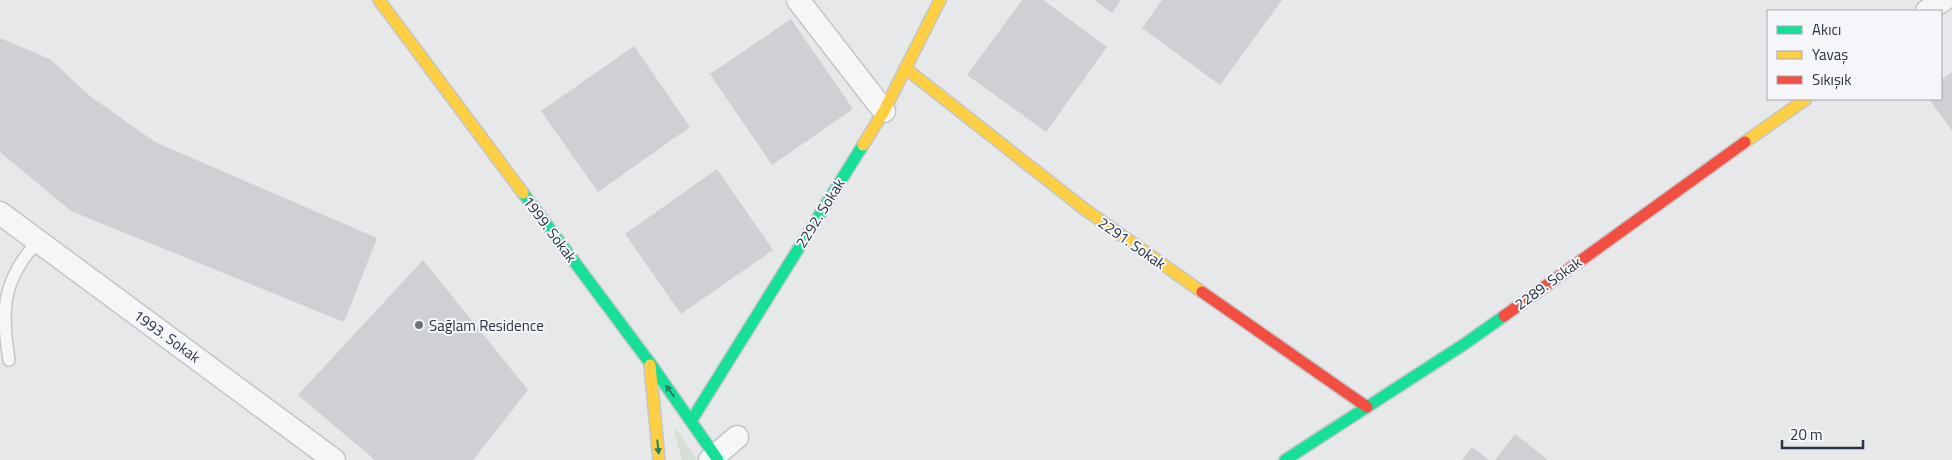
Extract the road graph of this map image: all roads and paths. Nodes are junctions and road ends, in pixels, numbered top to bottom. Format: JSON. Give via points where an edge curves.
{"nodes":[{"id":1,"x":379,"y":0,"type":"edge"},
{"id":2,"x":798,"y":0,"type":"edge"},
{"id":3,"x":940,"y":0,"type":"edge"},
{"id":4,"x":1943,"y":0,"type":"edge"},
{"id":5,"x":1928,"y":10,"type":"edge"},
{"id":6,"x":905,"y":68,"type":"junction"},
{"id":7,"x":1805,"y":100,"type":"edge"},
{"id":8,"x":884,"y":111,"type":"junction"},
{"id":9,"x":0,"y":213,"type":"edge"},
{"id":10,"x":38,"y":241,"type":"junction"},
{"id":11,"x":10,"y":360,"type":"dead end"},
{"id":12,"x":650,"y":363,"type":"junction"},
{"id":13,"x":1367,"y":407,"type":"junction"},
{"id":14,"x":691,"y":420,"type":"junction"},
{"id":15,"x":737,"y":437,"type":"dead end"},
{"id":16,"x":714,"y":459,"type":"edge"},
{"id":17,"x":334,"y":460,"type":"edge"},
{"id":18,"x":659,"y":460,"type":"edge"},
{"id":19,"x":1285,"y":460,"type":"edge"}],
"edges":[{"from":1,"to":12,"type":"street","name":"1999. Sokak"},
{"from":2,"to":8,"type":"street"},
{"from":3,"to":6,"type":"street","name":"2292. Sokak"},
{"from":4,"to":5,"type":"street"},
{"from":6,"to":8,"type":"street","name":"2292. Sokak"},
{"from":6,"to":13,"type":"street","name":"2291. Sokak","via":[[1083,208]]},
{"from":7,"to":13,"type":"street","name":"2289. Sokak","via":[[1466,343]]},
{"from":8,"to":14,"type":"street","name":"2292. Sokak"},
{"from":9,"to":10,"type":"street","name":"1993. Sokak"},
{"from":10,"to":11,"type":"lane","via":[[22,257],[7,292],[5,332]]},
{"from":10,"to":17,"type":"street","name":"1993. Sokak"},
{"from":14,"to":12,"type":"street","name":"1999. Sokak","one_way":true},
{"from":12,"to":18,"type":"street","one_way":true},
{"from":13,"to":19,"type":"street","name":"2289. Sokak"},
{"from":14,"to":16,"type":"street","name":"1999. Sokak"},
{"from":15,"to":16,"type":"street"}]}
